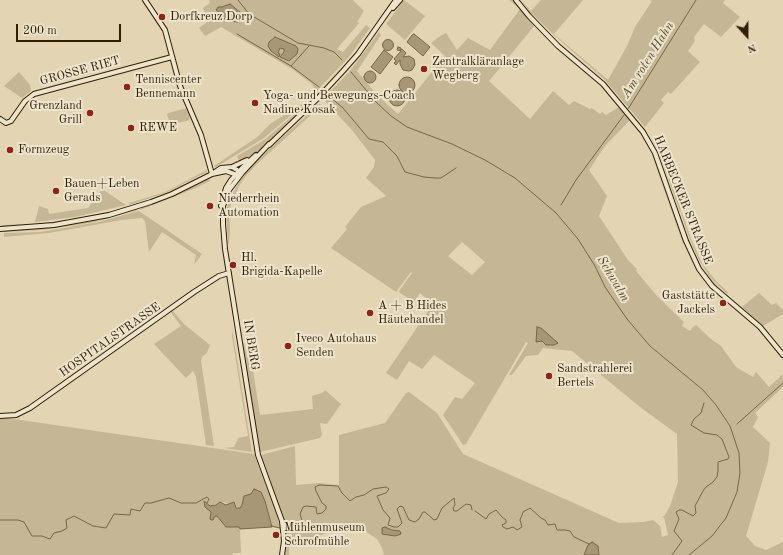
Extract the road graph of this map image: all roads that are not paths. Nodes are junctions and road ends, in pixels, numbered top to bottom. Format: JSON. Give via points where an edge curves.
{"nodes":[{"id":1,"x":145,"y":0,"type":"edge"},
{"id":2,"x":396,"y":0,"type":"edge"},
{"id":3,"x":400,"y":0,"type":"edge"},
{"id":4,"x":516,"y":0,"type":"edge"},
{"id":5,"x":384,"y":18,"type":"junction"},
{"id":6,"x":172,"y":57,"type":"junction"},
{"id":7,"x":0,"y":119,"type":"edge"},
{"id":8,"x":269,"y":144,"type":"junction"},
{"id":9,"x":256,"y":155,"type":"junction"},
{"id":10,"x":232,"y":167,"type":"junction"},
{"id":11,"x":212,"y":174,"type":"junction"},
{"id":12,"x":238,"y":174,"type":"junction"},
{"id":13,"x":0,"y":228,"type":"edge"},
{"id":14,"x":229,"y":273,"type":"junction"},
{"id":15,"x":783,"y":355,"type":"edge"},
{"id":16,"x":0,"y":416,"type":"edge"},
{"id":17,"x":282,"y":555,"type":"edge"}],
"edges":[{"from":1,"to":6,"type":"main road","via":[[165,30]]},
{"from":2,"to":5,"type":"main road"},
{"from":3,"to":5,"type":"main road"},
{"from":4,"to":15,"type":"main road","name":"HARBECKER STRASSE","via":[[558,46],[603,84],[641,129],[655,153],[686,241],[699,269],[712,286],[765,333]]},
{"from":5,"to":8,"type":"main road","via":[[358,54],[332,83]]},
{"from":6,"to":7,"type":"main road","name":"GROSSE RIET","via":[[34,94],[25,101],[9,123]]},
{"from":6,"to":11,"type":"main road","via":[[180,86],[201,135]]},
{"from":8,"to":9,"type":"main road"},
{"from":8,"to":12,"type":"main road"},
{"from":9,"to":10,"type":"main road"},
{"from":9,"to":12,"type":"main road"},
{"from":10,"to":11,"type":"main road","via":[[221,168]]},
{"from":10,"to":12,"type":"main road"},
{"from":11,"to":12,"type":"main road","via":[[226,171]]},
{"from":11,"to":13,"type":"main road","via":[[172,194],[109,215],[54,225]]},
{"from":12,"to":14,"type":"main road","name":"IN BERG","via":[[226,188],[220,206],[220,224]]},
{"from":14,"to":16,"type":"main road","name":"HOSPITALSTRASSE","via":[[219,276],[30,408],[16,415]]},
{"from":14,"to":17,"type":"main road","name":"IN BERG","via":[[258,455],[282,521]]}]}
